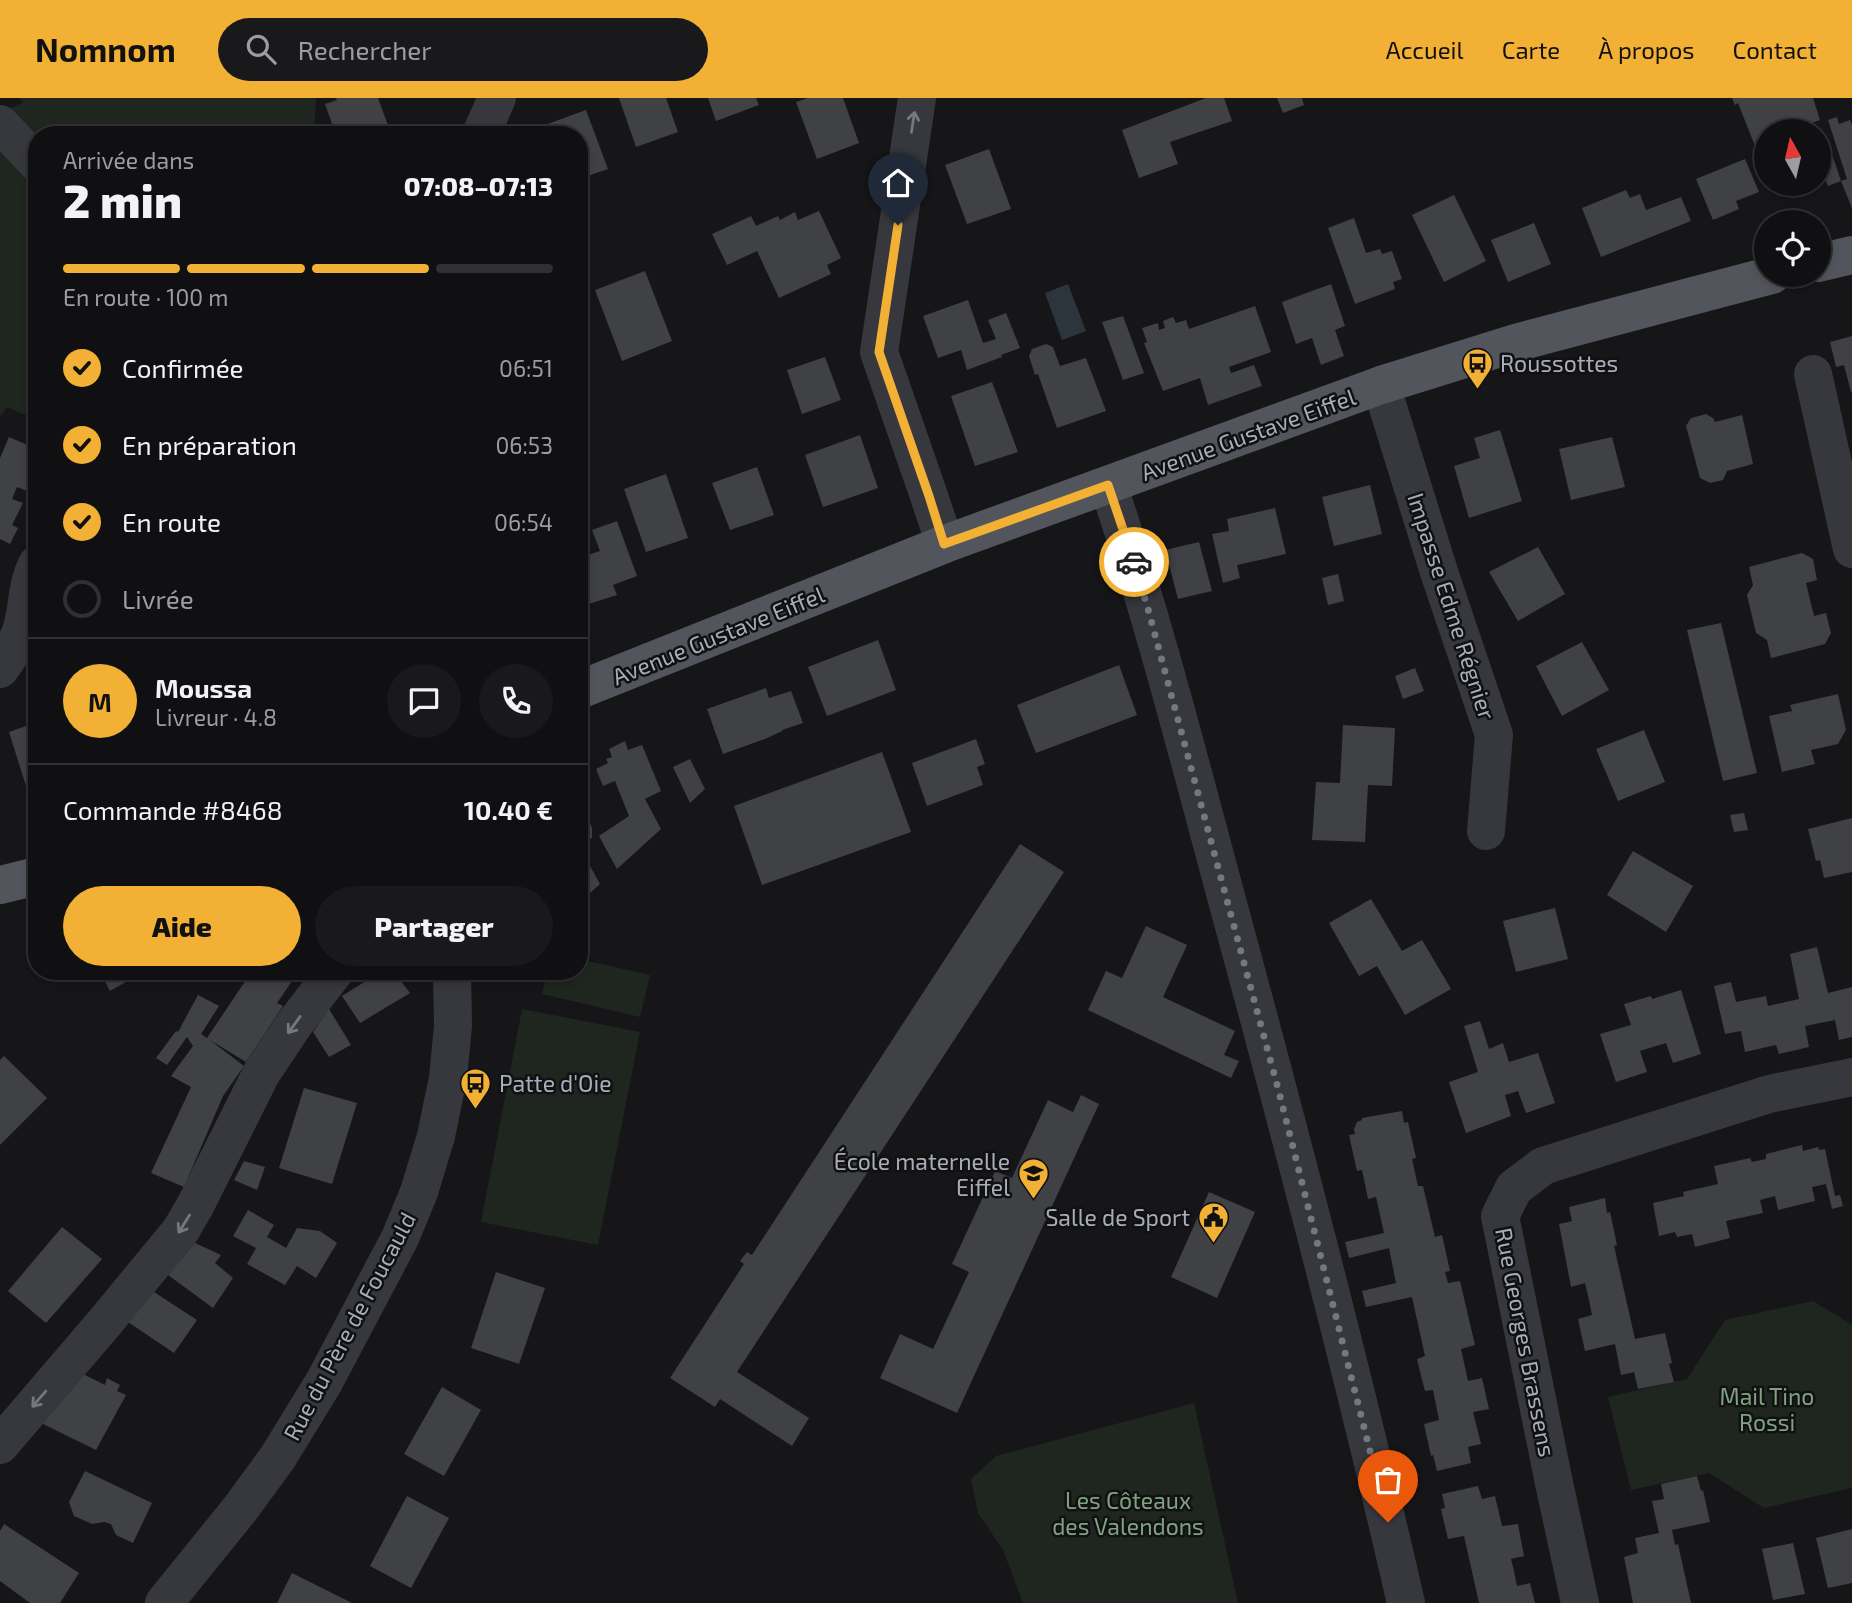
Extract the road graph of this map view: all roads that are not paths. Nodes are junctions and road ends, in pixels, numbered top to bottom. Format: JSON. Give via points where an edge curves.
{"nodes":[{"id":1,"x":497,"y":98,"type":"edge"},
{"id":2,"x":917,"y":98,"type":"edge"},
{"id":3,"x":0,"y":124,"type":"edge"},
{"id":4,"x":485,"y":126,"type":"edge"},
{"id":5,"x":28,"y":154,"type":"edge"},
{"id":6,"x":1852,"y":255,"type":"edge"},
{"id":7,"x":1831,"y":260,"type":"edge"},
{"id":8,"x":1754,"y":280,"type":"edge"},
{"id":9,"x":1813,"y":374,"type":"dead end"},
{"id":10,"x":1381,"y":385,"type":"junction"},
{"id":11,"x":1108,"y":485,"type":"junction"},
{"id":12,"x":944,"y":544,"type":"junction"},
{"id":13,"x":1852,"y":549,"type":"edge"},
{"id":14,"x":28,"y":588,"type":"edge"},
{"id":15,"x":0,"y":669,"type":"edge"},
{"id":16,"x":588,"y":687,"type":"edge"},
{"id":17,"x":1486,"y":831,"type":"dead end"},
{"id":18,"x":28,"y":878,"type":"edge"},
{"id":19,"x":0,"y":885,"type":"edge"},
{"id":20,"x":328,"y":980,"type":"edge"},
{"id":21,"x":452,"y":980,"type":"edge"},
{"id":22,"x":1852,"y":1077,"type":"edge"},
{"id":23,"x":0,"y":1445,"type":"edge"},
{"id":24,"x":164,"y":1603,"type":"edge"},
{"id":25,"x":1406,"y":1603,"type":"edge"},
{"id":26,"x":1580,"y":1603,"type":"edge"}],
"edges":[{"from":1,"to":4,"type":"street"},
{"from":12,"to":2,"type":"street","one_way":true,"via":[[879,352]]},
{"from":3,"to":5,"type":"street"},
{"from":6,"to":7,"type":"main road"},
{"from":8,"to":10,"type":"main road","name":"Avenue Gustave Eiffel","via":[[1519,342]]},
{"from":9,"to":13,"type":"street"},
{"from":10,"to":11,"type":"main road","name":"Avenue Gustave Eiffel"},
{"from":10,"to":17,"type":"street","name":"Impasse Edme Régnier","via":[[1494,735]]},
{"from":11,"to":12,"type":"main road","name":"Avenue Gustave Eiffel"},
{"from":11,"to":25,"type":"street","via":[[1148,609],[1279,1092]]},
{"from":12,"to":16,"type":"main road","name":"Avenue Gustave Eiffel"},
{"from":14,"to":15,"type":"street","via":[[18,640]]},
{"from":18,"to":19,"type":"main road"},
{"from":20,"to":23,"type":"street","one_way":true,"via":[[261,1074],[181,1230]]},
{"from":21,"to":24,"type":"street","name":"Rue du Père de Foucauld","via":[[448,1078],[436,1136],[400,1238],[278,1457]]},
{"from":22,"to":26,"type":"street","name":"Rue Georges Brassens","via":[[1769,1094],[1543,1166],[1514,1188],[1500,1216]]}]}
